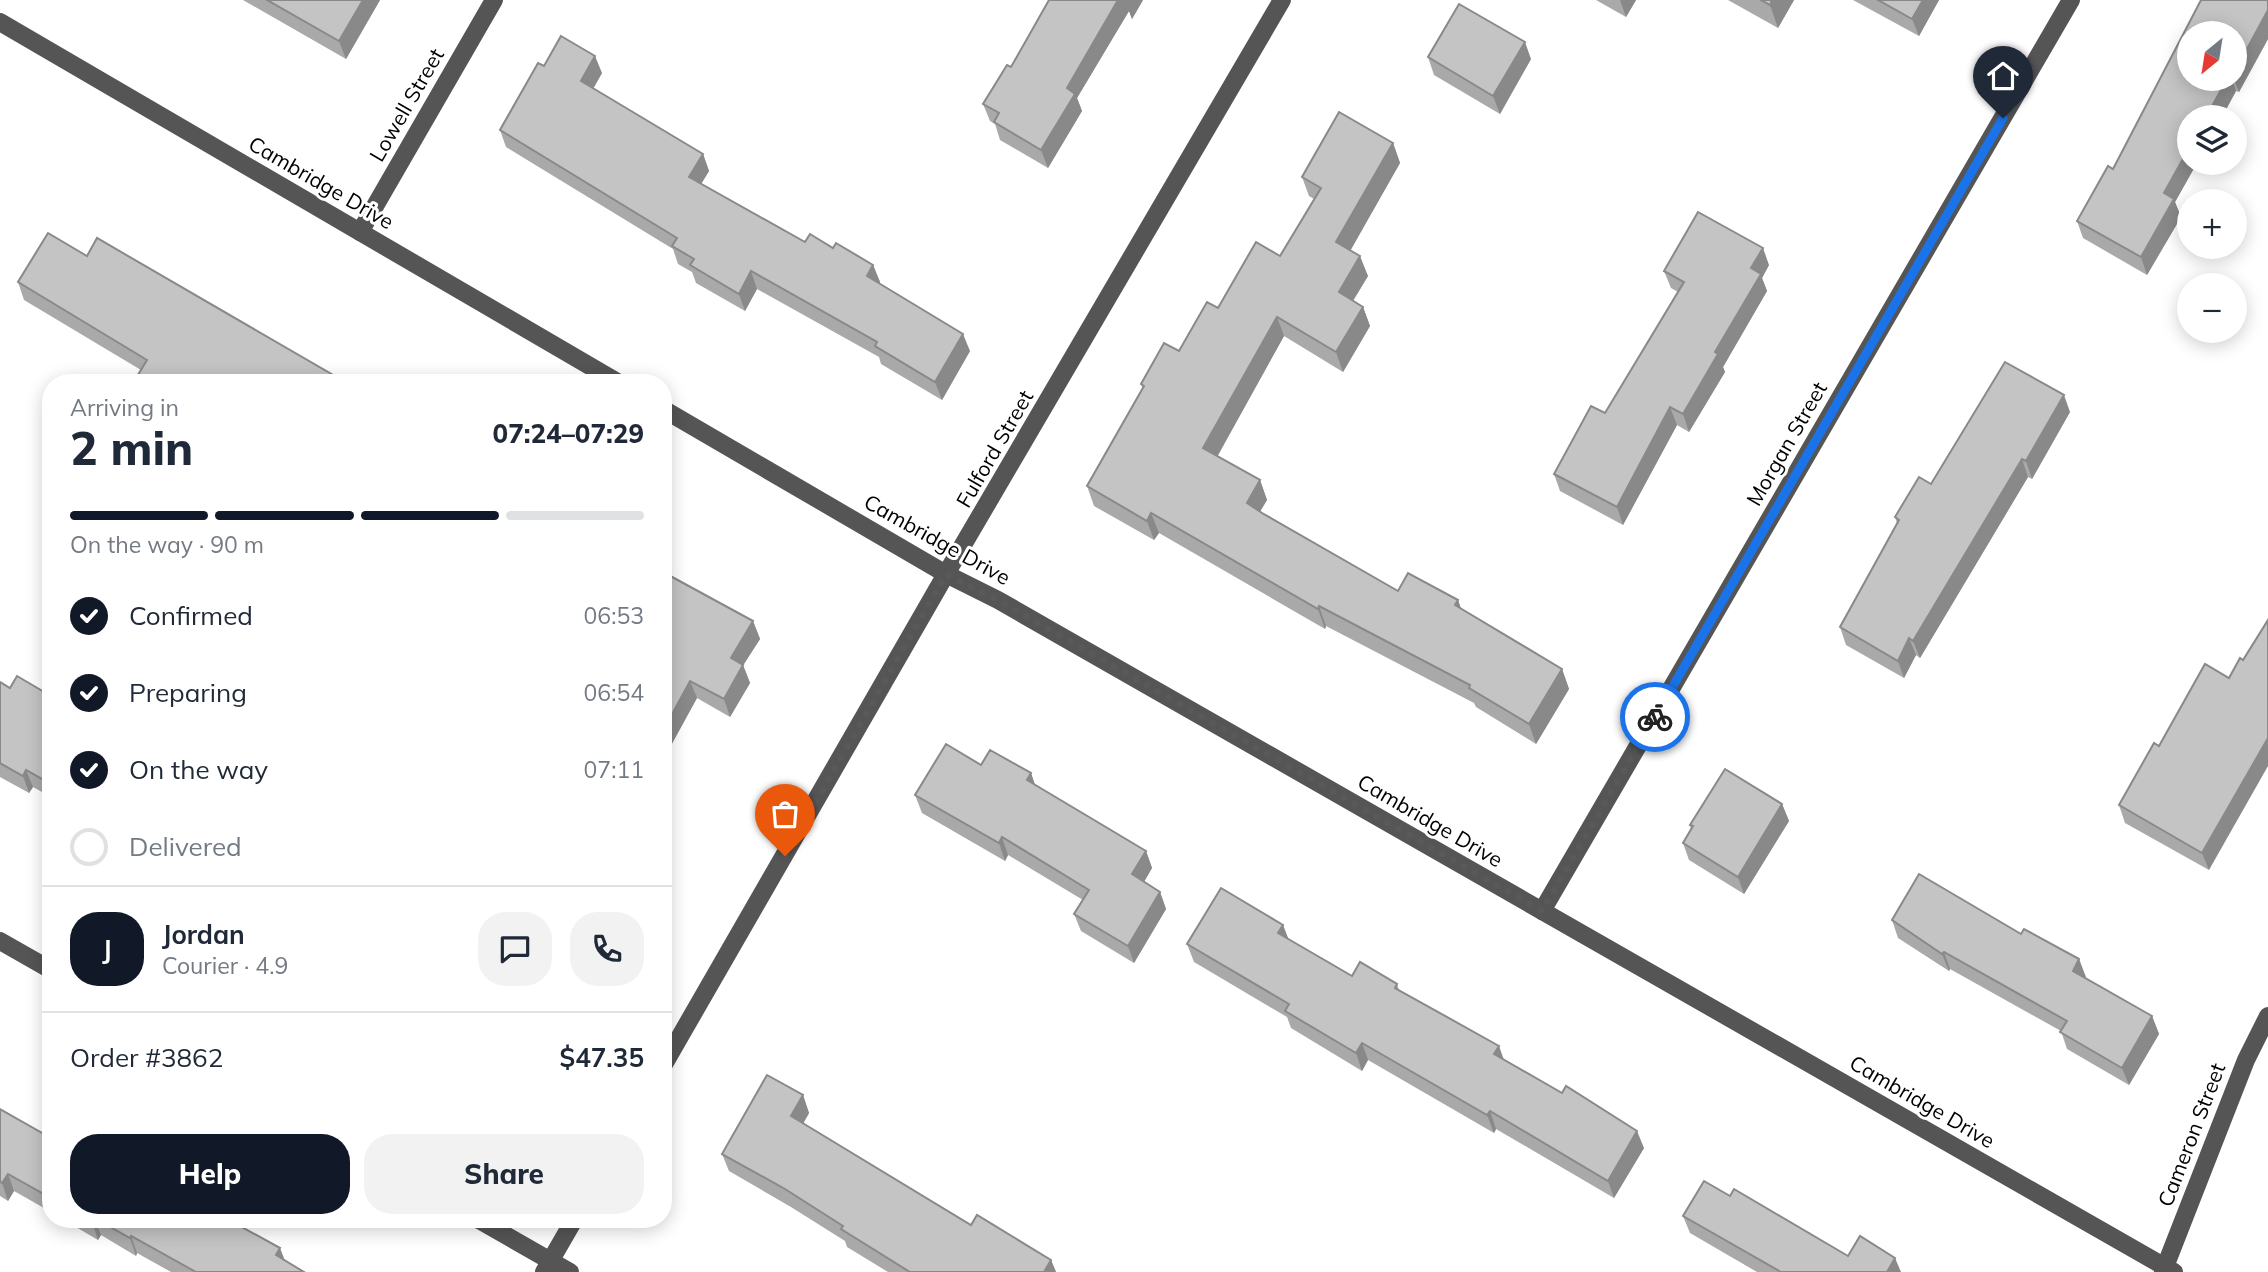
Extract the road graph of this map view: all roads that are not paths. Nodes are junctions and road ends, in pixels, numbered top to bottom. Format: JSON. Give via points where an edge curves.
{"nodes":[{"id":1,"x":494,"y":0,"type":"edge"},
{"id":2,"x":1282,"y":0,"type":"edge"},
{"id":3,"x":2071,"y":0,"type":"edge"},
{"id":4,"x":0,"y":22,"type":"edge"},
{"id":5,"x":360,"y":232,"type":"junction"},
{"id":6,"x":604,"y":374,"type":"edge"},
{"id":7,"x":672,"y":414,"type":"edge"},
{"id":8,"x":946,"y":574,"type":"junction"},
{"id":9,"x":1542,"y":911,"type":"junction"},
{"id":10,"x":0,"y":941,"type":"edge"},
{"id":11,"x":42,"y":965,"type":"edge"},
{"id":12,"x":2268,"y":1016,"type":"edge"},
{"id":13,"x":672,"y":1050,"type":"edge"},
{"id":14,"x":491,"y":1228,"type":"edge"},
{"id":15,"x":569,"y":1228,"type":"edge"},
{"id":16,"x":547,"y":1267,"type":"edge"},
{"id":17,"x":2167,"y":1270,"type":"edge"},
{"id":18,"x":570,"y":1272,"type":"edge"}],
"edges":[{"from":1,"to":5,"type":"street","name":"Lowell Street"},
{"from":2,"to":8,"type":"street","name":"Fulford Street"},
{"from":3,"to":9,"type":"street","name":"Morgan Street"},
{"from":4,"to":5,"type":"street","name":"Cambridge Drive"},
{"from":5,"to":6,"type":"street","name":"Cambridge Drive"},
{"from":7,"to":8,"type":"street","name":"Cambridge Drive"},
{"from":8,"to":9,"type":"street","name":"Cambridge Drive"},
{"from":8,"to":13,"type":"street","name":"Fulford Street"},
{"from":9,"to":17,"type":"street","name":"Cambridge Drive"},
{"from":10,"to":11,"type":"street"},
{"from":12,"to":17,"type":"street","name":"Cameron Street","via":[[2246,1060]]},
{"from":14,"to":16,"type":"street"},
{"from":15,"to":16,"type":"street"},
{"from":16,"to":18,"type":"street"}]}
